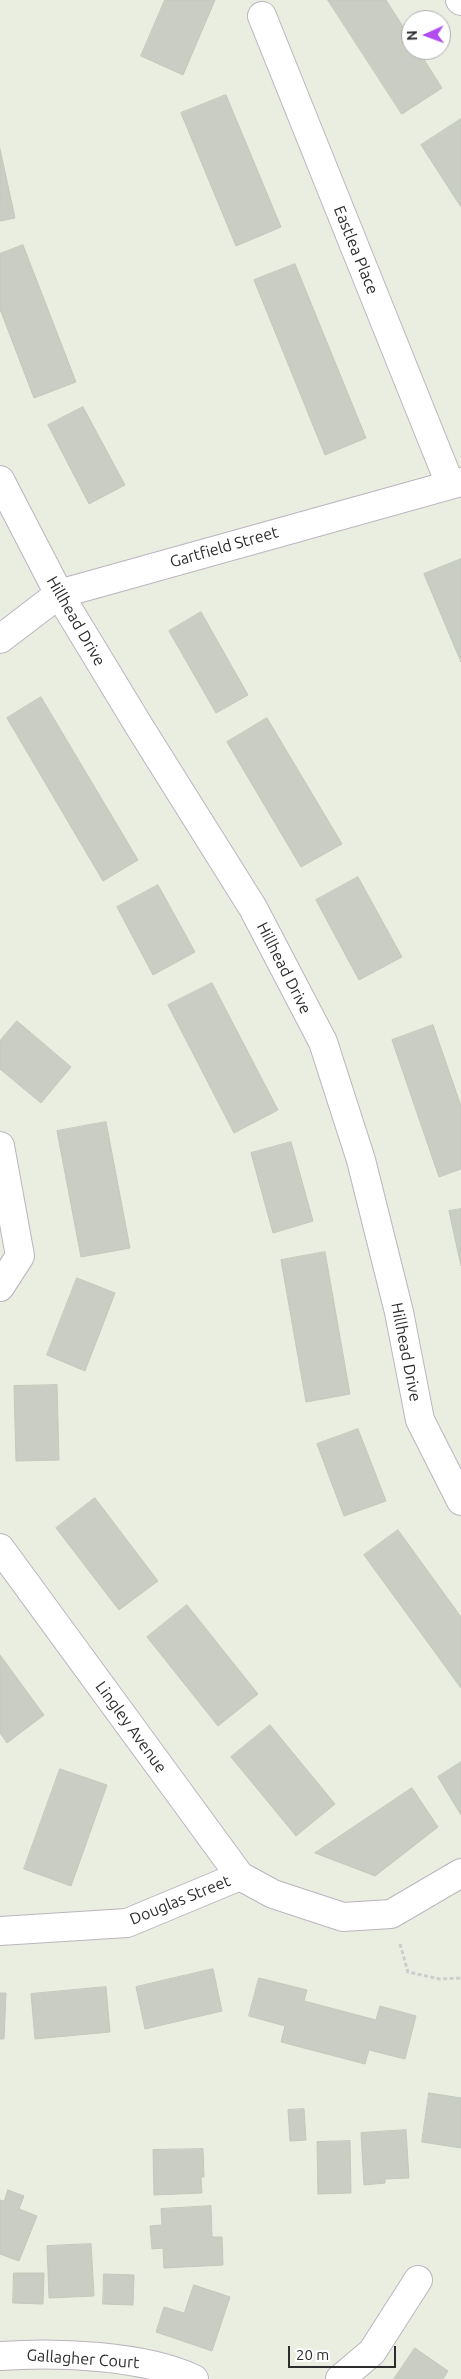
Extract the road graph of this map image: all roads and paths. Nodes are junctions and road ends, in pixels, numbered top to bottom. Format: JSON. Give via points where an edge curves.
{"nodes":[{"id":1,"x":262,"y":16,"type":"dead end"},
{"id":2,"x":0,"y":480,"type":"edge"},
{"id":3,"x":456,"y":483,"type":"edge"},
{"id":4,"x":59,"y":594,"type":"junction"},
{"id":5,"x":0,"y":639,"type":"edge"},
{"id":6,"x":0,"y":1146,"type":"edge"},
{"id":7,"x":0,"y":1287,"type":"edge"},
{"id":8,"x":461,"y":1501,"type":"edge"},
{"id":9,"x":0,"y":1548,"type":"edge"},
{"id":10,"x":461,"y":1873,"type":"edge"},
{"id":11,"x":240,"y":1876,"type":"junction"},
{"id":12,"x":391,"y":1914,"type":"junction"},
{"id":13,"x":0,"y":1931,"type":"edge"},
{"id":14,"x":461,"y":1978,"type":"edge"},
{"id":15,"x":418,"y":2280,"type":"dead end"},
{"id":16,"x":0,"y":2356,"type":"edge"},
{"id":17,"x":194,"y":2379,"type":"edge"},
{"id":18,"x":340,"y":2379,"type":"edge"}],
"edges":[{"from":1,"to":3,"type":"street","name":"Eastlea Place"},
{"from":2,"to":4,"type":"street","name":"Hillhead Drive"},
{"from":3,"to":4,"type":"street","name":"Gartfield Street"},
{"from":4,"to":5,"type":"street","name":"Gartfield Street"},
{"from":4,"to":8,"type":"street","name":"Hillhead Drive","via":[[254,908],[322,1042],[361,1160],[399,1312],[420,1420]]},
{"from":6,"to":7,"type":"street","via":[[20,1256]]},
{"from":9,"to":11,"type":"street","name":"Lingley Avenue"},
{"from":10,"to":12,"type":"street"},
{"from":11,"to":12,"type":"street","name":"Lingley Avenue","via":[[273,1894],[343,1917]]},
{"from":11,"to":13,"type":"street","name":"Douglas Street","via":[[127,1923]]},
{"from":12,"to":14,"type":"path","via":[[408,1972],[440,1979]]},
{"from":15,"to":18,"type":"street","via":[[372,2352]]},
{"from":16,"to":17,"type":"street","name":"Gallagher Court","via":[[61,2356],[136,2363],[179,2372]]}]}
